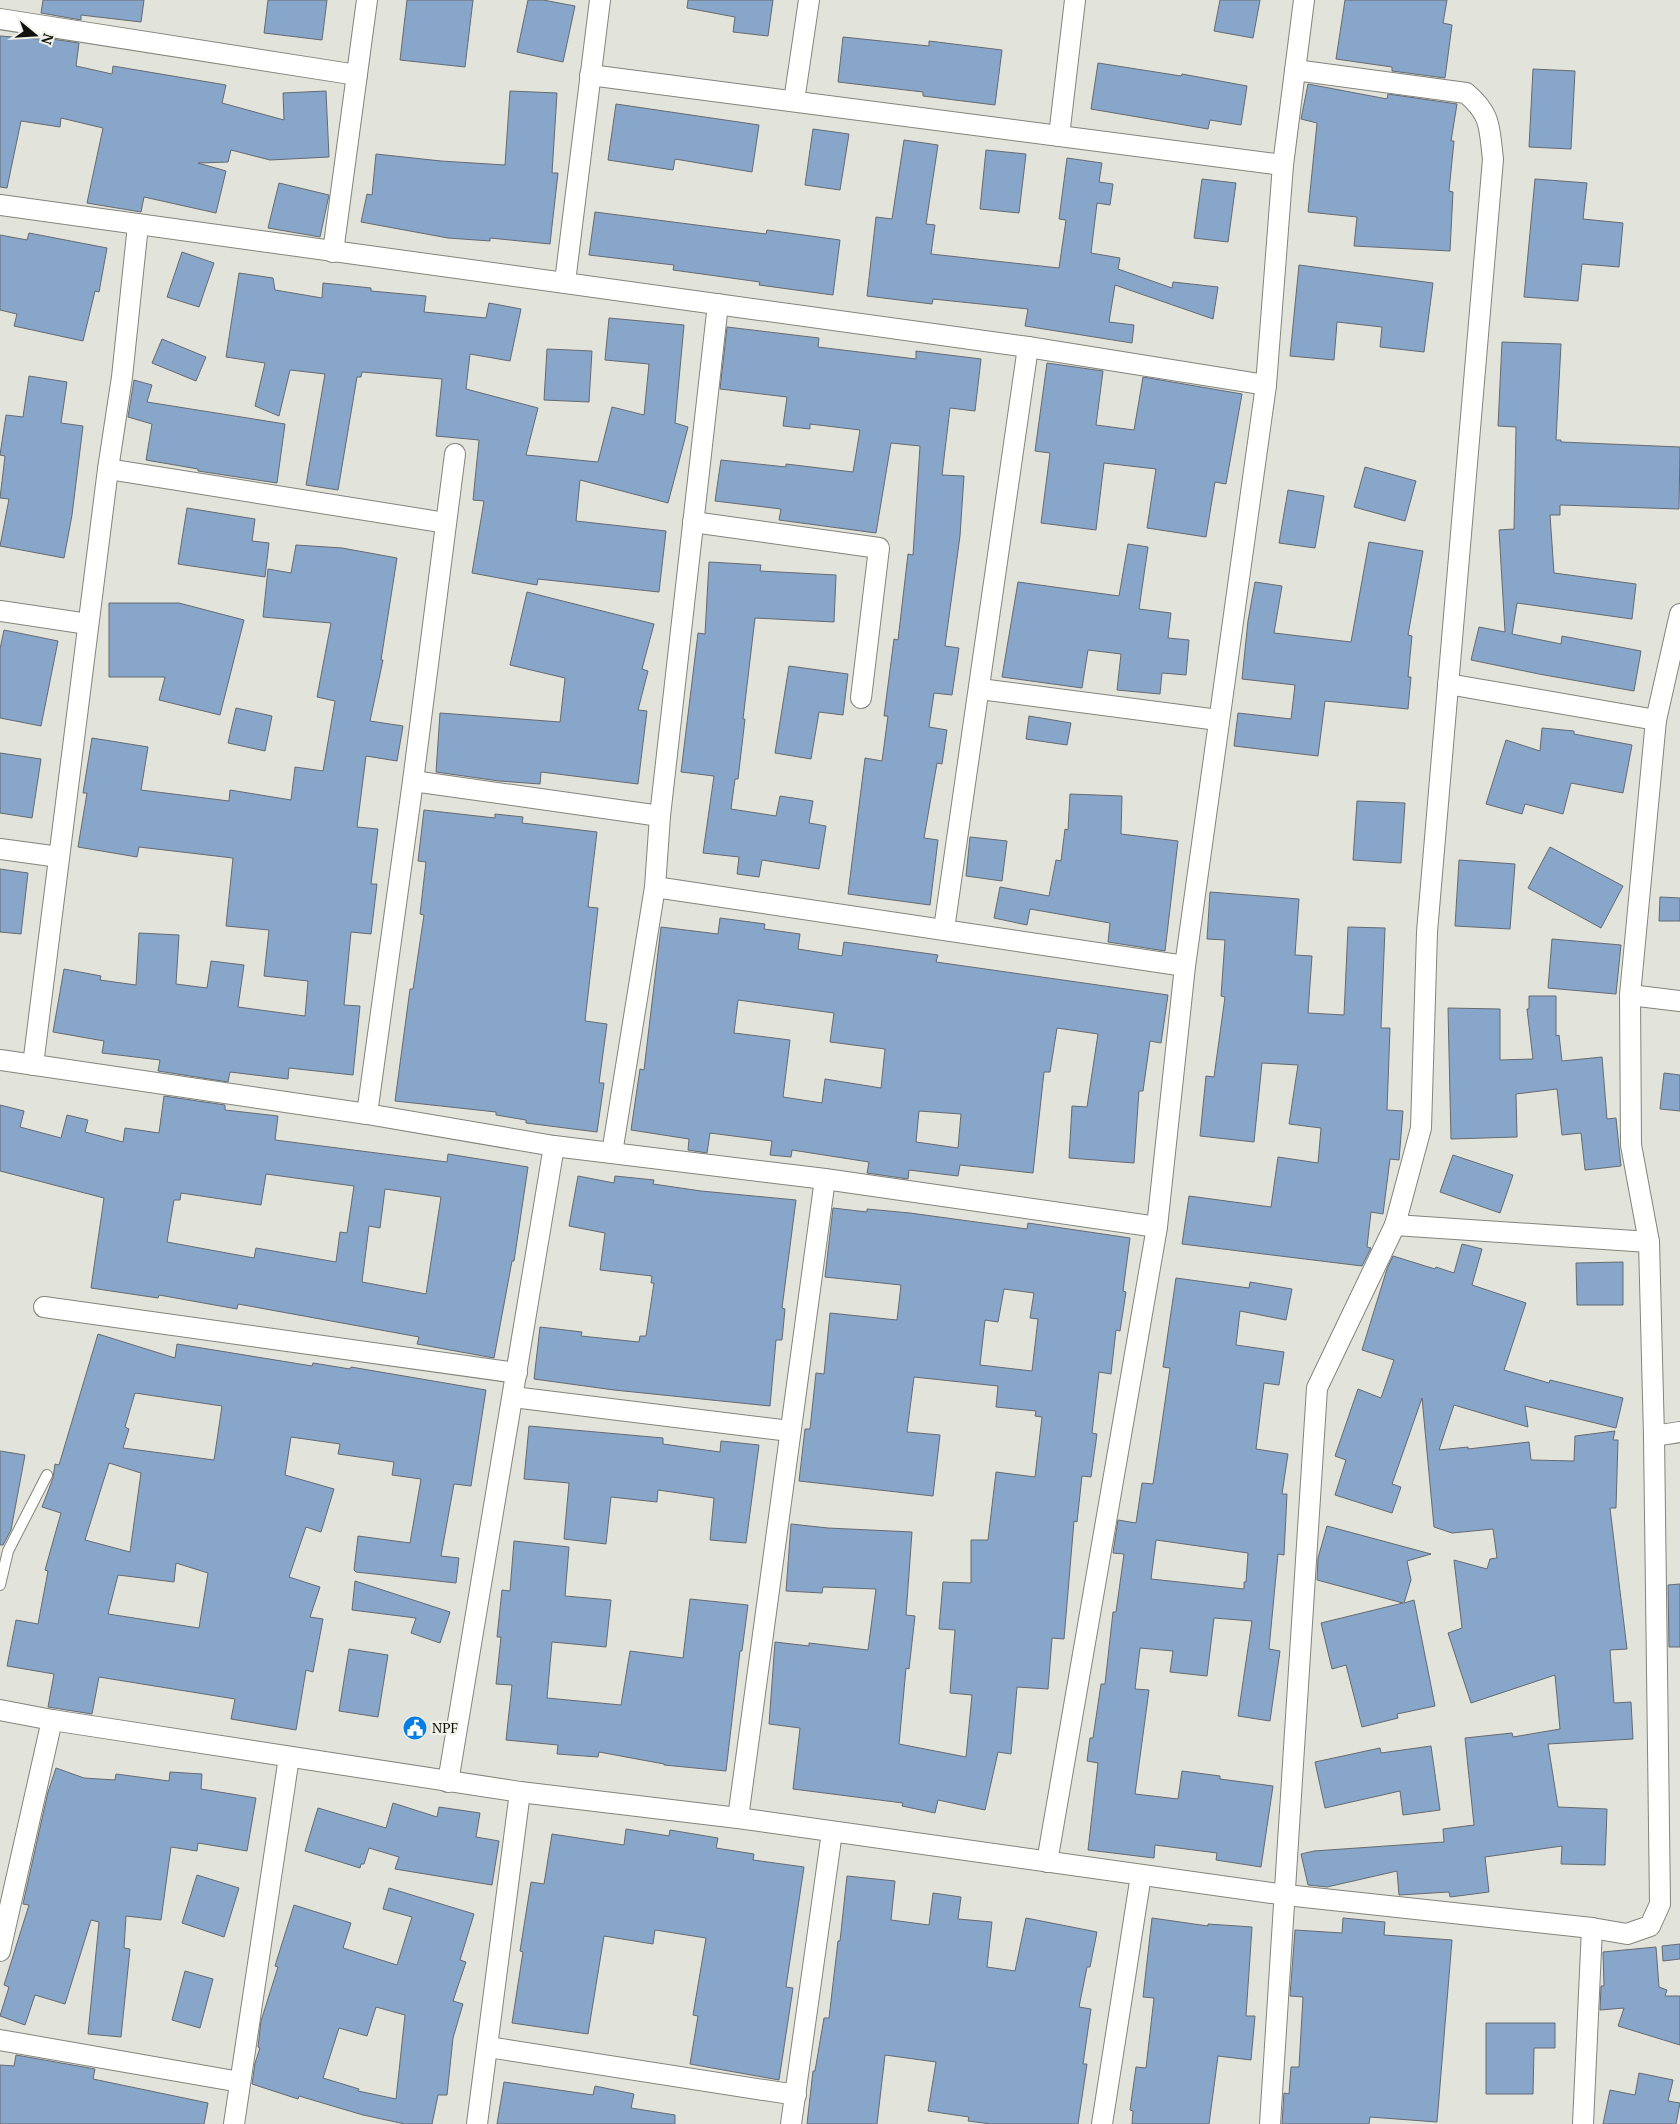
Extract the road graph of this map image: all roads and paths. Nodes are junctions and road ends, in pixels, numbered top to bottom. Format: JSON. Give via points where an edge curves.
{"nodes":[{"id":1,"x":367,"y":0,"type":"edge"},
{"id":2,"x":600,"y":0,"type":"edge"},
{"id":3,"x":810,"y":0,"type":"edge"},
{"id":4,"x":1075,"y":0,"type":"edge"},
{"id":5,"x":1304,"y":0,"type":"edge"},
{"id":6,"x":0,"y":19,"type":"edge"},
{"id":7,"x":1295,"y":70,"type":"junction"},
{"id":8,"x":357,"y":75,"type":"junction"},
{"id":9,"x":590,"y":75,"type":"junction"},
{"id":10,"x":794,"y":101,"type":"junction"},
{"id":11,"x":1059,"y":136,"type":"junction"},
{"id":12,"x":1282,"y":165,"type":"junction"},
{"id":13,"x":0,"y":205,"type":"edge"},
{"id":14,"x":138,"y":225,"type":"junction"},
{"id":15,"x":333,"y":252,"type":"junction"},
{"id":16,"x":565,"y":282,"type":"junction"},
{"id":17,"x":718,"y":304,"type":"junction"},
{"id":18,"x":1028,"y":347,"type":"junction"},
{"id":19,"x":1266,"y":385,"type":"junction"},
{"id":20,"x":455,"y":454,"type":"dead end"},
{"id":21,"x":108,"y":469,"type":"junction"},
{"id":22,"x":693,"y":522,"type":"junction"},
{"id":23,"x":446,"y":523,"type":"junction"},
{"id":24,"x":0,"y":612,"type":"edge"},
{"id":25,"x":1680,"y":614,"type":"edge"},
{"id":26,"x":88,"y":624,"type":"junction"},
{"id":27,"x":1448,"y":684,"type":"junction"},
{"id":28,"x":980,"y":689,"type":"junction"},
{"id":29,"x":861,"y":698,"type":"dead end"},
{"id":30,"x":1218,"y":720,"type":"junction"},
{"id":31,"x":1656,"y":720,"type":"junction"},
{"id":32,"x":412,"y":781,"type":"junction"},
{"id":33,"x":660,"y":816,"type":"junction"},
{"id":34,"x":0,"y":849,"type":"edge"},
{"id":35,"x":59,"y":857,"type":"junction"},
{"id":36,"x":655,"y":888,"type":"junction"},
{"id":37,"x":944,"y":929,"type":"junction"},
{"id":38,"x":1185,"y":966,"type":"junction"},
{"id":39,"x":1630,"y":995,"type":"junction"},
{"id":40,"x":1680,"y":1001,"type":"edge"},
{"id":41,"x":0,"y":1060,"type":"edge"},
{"id":42,"x":33,"y":1065,"type":"junction"},
{"id":43,"x":366,"y":1114,"type":"junction"},
{"id":44,"x":554,"y":1146,"type":"junction"},
{"id":45,"x":612,"y":1153,"type":"junction"},
{"id":46,"x":825,"y":1179,"type":"junction"},
{"id":47,"x":1395,"y":1225,"type":"junction"},
{"id":48,"x":1156,"y":1227,"type":"junction"},
{"id":49,"x":1649,"y":1242,"type":"junction"},
{"id":50,"x":44,"y":1307,"type":"dead end"},
{"id":51,"x":517,"y":1373,"type":"junction"},
{"id":52,"x":513,"y":1397,"type":"junction"},
{"id":53,"x":790,"y":1431,"type":"junction"},
{"id":54,"x":1680,"y":1432,"type":"edge"},
{"id":55,"x":1654,"y":1436,"type":"junction"},
{"id":56,"x":46,"y":1475,"type":"dead end"},
{"id":57,"x":0,"y":1585,"type":"edge"},
{"id":58,"x":0,"y":1710,"type":"edge"},
{"id":59,"x":52,"y":1720,"type":"junction"},
{"id":60,"x":290,"y":1757,"type":"junction"},
{"id":61,"x":448,"y":1782,"type":"junction"},
{"id":62,"x":520,"y":1792,"type":"junction"},
{"id":63,"x":738,"y":1818,"type":"junction"},
{"id":64,"x":832,"y":1832,"type":"junction"},
{"id":65,"x":1047,"y":1862,"type":"junction"},
{"id":66,"x":1141,"y":1875,"type":"junction"},
{"id":67,"x":1286,"y":1895,"type":"junction"},
{"id":68,"x":1592,"y":1928,"type":"junction"},
{"id":69,"x":0,"y":1951,"type":"edge"},
{"id":70,"x":0,"y":2040,"type":"edge"},
{"id":71,"x":488,"y":2047,"type":"junction"},
{"id":72,"x":240,"y":2082,"type":"junction"},
{"id":73,"x":796,"y":2095,"type":"junction"},
{"id":74,"x":234,"y":2124,"type":"edge"},
{"id":75,"x":477,"y":2124,"type":"edge"},
{"id":76,"x":791,"y":2124,"type":"edge"},
{"id":77,"x":1102,"y":2124,"type":"edge"},
{"id":78,"x":1270,"y":2124,"type":"edge"},
{"id":79,"x":1583,"y":2124,"type":"edge"}],
"edges":[{"from":1,"to":8,"type":"street"},
{"from":2,"to":9,"type":"street"},
{"from":3,"to":10,"type":"street"},
{"from":4,"to":11,"type":"street"},
{"from":5,"to":7,"type":"street"},
{"from":6,"to":8,"type":"street"},
{"from":7,"to":12,"type":"street"},
{"from":7,"to":27,"type":"street","via":[[1466,93],[1479,104],[1488,120],[1493,160]]},
{"from":8,"to":15,"type":"street"},
{"from":9,"to":10,"type":"street"},
{"from":9,"to":16,"type":"street"},
{"from":10,"to":11,"type":"street"},
{"from":11,"to":12,"type":"street"},
{"from":12,"to":19,"type":"street"},
{"from":13,"to":14,"type":"street"},
{"from":14,"to":15,"type":"street"},
{"from":14,"to":21,"type":"street","via":[[122,377]]},
{"from":15,"to":16,"type":"street"},
{"from":16,"to":17,"type":"street"},
{"from":17,"to":18,"type":"street"},
{"from":17,"to":22,"type":"street"},
{"from":18,"to":19,"type":"street"},
{"from":18,"to":28,"type":"street"},
{"from":19,"to":30,"type":"street"},
{"from":20,"to":23,"type":"street"},
{"from":21,"to":23,"type":"street"},
{"from":21,"to":26,"type":"street"},
{"from":22,"to":29,"type":"street","via":[[879,548]]},
{"from":22,"to":33,"type":"street"},
{"from":23,"to":32,"type":"street"},
{"from":24,"to":26,"type":"street"},
{"from":25,"to":31,"type":"street"},
{"from":26,"to":35,"type":"street"},
{"from":27,"to":31,"type":"street"},
{"from":27,"to":47,"type":"street","via":[[1427,932],[1421,1128]]},
{"from":28,"to":30,"type":"street"},
{"from":28,"to":37,"type":"street"},
{"from":30,"to":38,"type":"street"},
{"from":31,"to":39,"type":"street"},
{"from":32,"to":33,"type":"street"},
{"from":32,"to":43,"type":"street"},
{"from":33,"to":36,"type":"street"},
{"from":34,"to":35,"type":"street"},
{"from":35,"to":42,"type":"street"},
{"from":36,"to":37,"type":"street"},
{"from":36,"to":45,"type":"street"},
{"from":37,"to":38,"type":"street"},
{"from":38,"to":48,"type":"street"},
{"from":39,"to":40,"type":"street"},
{"from":39,"to":49,"type":"street","via":[[1631,1145]]},
{"from":41,"to":42,"type":"street"},
{"from":42,"to":43,"type":"street"},
{"from":43,"to":44,"type":"street"},
{"from":44,"to":45,"type":"street"},
{"from":44,"to":51,"type":"street"},
{"from":45,"to":46,"type":"street"},
{"from":46,"to":48,"type":"street"},
{"from":46,"to":53,"type":"street"},
{"from":47,"to":49,"type":"street"},
{"from":47,"to":67,"type":"street","via":[[1317,1388]]},
{"from":48,"to":65,"type":"street"},
{"from":49,"to":55,"type":"street"},
{"from":50,"to":51,"type":"street"},
{"from":51,"to":52,"type":"street"},
{"from":52,"to":53,"type":"street"},
{"from":52,"to":61,"type":"street"},
{"from":53,"to":63,"type":"street"},
{"from":54,"to":55,"type":"street"},
{"from":55,"to":68,"type":"street","via":[[1660,1904],[1650,1926],[1628,1934]]},
{"from":56,"to":57,"type":"lane","via":[[8,1551]]},
{"from":58,"to":59,"type":"street"},
{"from":59,"to":60,"type":"street"},
{"from":59,"to":69,"type":"street"},
{"from":60,"to":61,"type":"street"},
{"from":60,"to":72,"type":"street"},
{"from":61,"to":62,"type":"street"},
{"from":62,"to":63,"type":"street"},
{"from":62,"to":71,"type":"street"},
{"from":63,"to":64,"type":"street"},
{"from":64,"to":65,"type":"street"},
{"from":64,"to":73,"type":"street"},
{"from":65,"to":66,"type":"street"},
{"from":66,"to":67,"type":"street"},
{"from":66,"to":77,"type":"street"},
{"from":67,"to":68,"type":"street"},
{"from":67,"to":78,"type":"street"},
{"from":68,"to":79,"type":"street"},
{"from":70,"to":72,"type":"street"},
{"from":71,"to":73,"type":"street"},
{"from":71,"to":75,"type":"street"},
{"from":72,"to":74,"type":"street"},
{"from":73,"to":76,"type":"street"}]}
